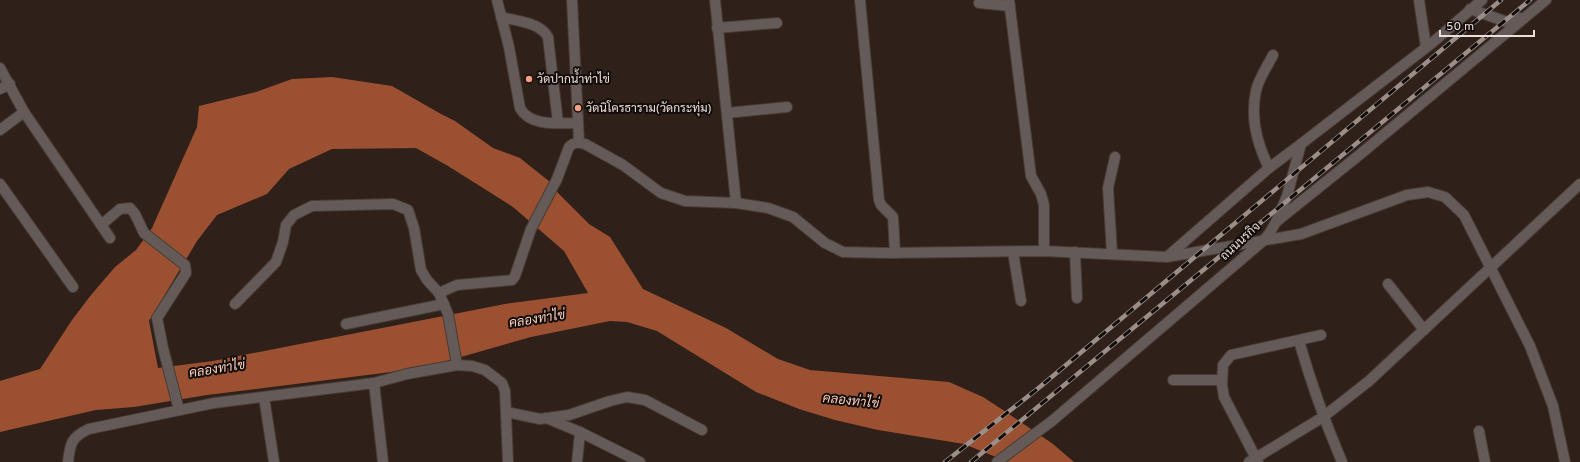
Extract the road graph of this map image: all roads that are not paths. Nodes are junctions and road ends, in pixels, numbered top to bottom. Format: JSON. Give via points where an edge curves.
{"nodes":[{"id":1,"x":497,"y":0,"type":"edge"},
{"id":2,"x":572,"y":0,"type":"edge"},
{"id":3,"x":715,"y":0,"type":"edge"},
{"id":4,"x":860,"y":0,"type":"edge"},
{"id":5,"x":1419,"y":0,"type":"edge"},
{"id":6,"x":1482,"y":0,"type":"edge"},
{"id":7,"x":1546,"y":0,"type":"edge"},
{"id":8,"x":979,"y":3,"type":"dead end"},
{"id":9,"x":1009,"y":3,"type":"edge"},
{"id":10,"x":1470,"y":9,"type":"junction"},
{"id":11,"x":1535,"y":9,"type":"junction"},
{"id":12,"x":501,"y":17,"type":"junction"},
{"id":13,"x":777,"y":23,"type":"dead end"},
{"id":14,"x":717,"y":28,"type":"junction"},
{"id":15,"x":1426,"y":47,"type":"junction"},
{"id":16,"x":1273,"y":55,"type":"dead end"},
{"id":17,"x":0,"y":68,"type":"edge"},
{"id":18,"x":10,"y":84,"type":"junction"},
{"id":19,"x":0,"y":89,"type":"edge"},
{"id":20,"x":787,"y":107,"type":"dead end"},
{"id":21,"x":24,"y":112,"type":"junction"},
{"id":22,"x":727,"y":114,"type":"junction"},
{"id":23,"x":558,"y":123,"type":"junction"},
{"id":24,"x":578,"y":123,"type":"junction"},
{"id":25,"x":0,"y":130,"type":"edge"},
{"id":26,"x":579,"y":142,"type":"junction"},
{"id":27,"x":1301,"y":144,"type":"junction"},
{"id":28,"x":1115,"y":157,"type":"dead end"},
{"id":29,"x":1269,"y":168,"type":"junction"},
{"id":30,"x":0,"y":184,"type":"edge"},
{"id":31,"x":1580,"y":184,"type":"edge"},
{"id":32,"x":736,"y":203,"type":"junction"},
{"id":33,"x":1276,"y":222,"type":"junction"},
{"id":34,"x":101,"y":225,"type":"junction"},
{"id":35,"x":110,"y":238,"type":"dead end"},
{"id":36,"x":1263,"y":241,"type":"junction"},
{"id":37,"x":1044,"y":251,"type":"junction"},
{"id":38,"x":1014,"y":252,"type":"junction"},
{"id":39,"x":1075,"y":252,"type":"junction"},
{"id":40,"x":895,"y":253,"type":"junction"},
{"id":41,"x":1112,"y":253,"type":"junction"},
{"id":42,"x":1167,"y":256,"type":"junction"},
{"id":43,"x":1491,"y":267,"type":"junction"},
{"id":44,"x":1388,"y":284,"type":"dead end"},
{"id":45,"x":73,"y":287,"type":"dead end"},
{"id":46,"x":439,"y":293,"type":"junction"},
{"id":47,"x":1077,"y":298,"type":"dead end"},
{"id":48,"x":1021,"y":301,"type":"dead end"},
{"id":49,"x":235,"y":304,"type":"dead end"},
{"id":50,"x":444,"y":304,"type":"junction"},
{"id":51,"x":346,"y":324,"type":"dead end"},
{"id":52,"x":1424,"y":330,"type":"junction"},
{"id":53,"x":1321,"y":335,"type":"dead end"},
{"id":54,"x":1299,"y":341,"type":"junction"},
{"id":55,"x":457,"y":365,"type":"junction"},
{"id":56,"x":1173,"y":380,"type":"dead end"},
{"id":57,"x":1222,"y":380,"type":"junction"},
{"id":58,"x":374,"y":383,"type":"junction"},
{"id":59,"x":264,"y":397,"type":"junction"},
{"id":60,"x":178,"y":406,"type":"junction"},
{"id":61,"x":506,"y":412,"type":"junction"},
{"id":62,"x":1323,"y":416,"type":"junction"},
{"id":63,"x":546,"y":418,"type":"junction"},
{"id":64,"x":702,"y":430,"type":"dead end"},
{"id":65,"x":1480,"y":431,"type":"dead end"},
{"id":66,"x":580,"y":432,"type":"junction"},
{"id":67,"x":1255,"y":461,"type":"edge"},
{"id":68,"x":68,"y":462,"type":"edge"},
{"id":69,"x":274,"y":462,"type":"edge"},
{"id":70,"x":383,"y":462,"type":"edge"},
{"id":71,"x":508,"y":462,"type":"edge"},
{"id":72,"x":577,"y":462,"type":"edge"},
{"id":73,"x":640,"y":462,"type":"edge"},
{"id":74,"x":997,"y":462,"type":"edge"},
{"id":75,"x":1342,"y":462,"type":"edge"},
{"id":76,"x":1485,"y":462,"type":"edge"},
{"id":77,"x":1566,"y":462,"type":"edge"}],
"edges":[{"from":1,"to":12,"type":"street"},
{"from":2,"to":24,"type":"street"},
{"from":3,"to":14,"type":"street"},
{"from":4,"to":40,"type":"street","via":[[879,200],[893,217]]},
{"from":5,"to":15,"type":"street"},
{"from":6,"to":10,"type":"street"},
{"from":7,"to":11,"type":"street"},
{"from":8,"to":9,"type":"street"},
{"from":9,"to":37,"type":"street","via":[[1032,176],[1044,205]]},
{"from":10,"to":11,"type":"street","via":[[1507,22]]},
{"from":10,"to":15,"type":"street"},
{"from":11,"to":33,"type":"street"},
{"from":12,"to":23,"type":"street","via":[[520,108],[530,119]]},
{"from":12,"to":23,"type":"street","via":[[545,31],[548,37]]},
{"from":13,"to":14,"type":"street"},
{"from":14,"to":22,"type":"street"},
{"from":15,"to":27,"type":"street"},
{"from":16,"to":29,"type":"street","via":[[1256,90],[1254,115],[1258,141]]},
{"from":17,"to":18,"type":"street"},
{"from":18,"to":19,"type":"street"},
{"from":18,"to":21,"type":"street"},
{"from":20,"to":22,"type":"street"},
{"from":21,"to":25,"type":"street"},
{"from":21,"to":34,"type":"street"},
{"from":22,"to":32,"type":"street"},
{"from":23,"to":24,"type":"street"},
{"from":24,"to":26,"type":"street"},
{"from":26,"to":32,"type":"street","via":[[623,165],[661,193],[684,201]]},
{"from":26,"to":46,"type":"street","via":[[569,147],[557,179],[531,229],[512,280],[457,285]]},
{"from":27,"to":29,"type":"street"},
{"from":27,"to":33,"type":"street","name":"ถนนนรกิจ","via":[[1287,196]]},
{"from":28,"to":41,"type":"street","via":[[1108,188]]},
{"from":29,"to":42,"type":"street"},
{"from":30,"to":45,"type":"street"},
{"from":31,"to":43,"type":"street"},
{"from":32,"to":40,"type":"street","via":[[768,208],[793,218],[825,243],[843,252]]},
{"from":33,"to":36,"type":"street","name":"ถนนนรกิจ"},
{"from":34,"to":35,"type":"street"},
{"from":34,"to":60,"type":"street","via":[[120,209],[130,208],[136,214],[144,233],[186,267],[186,273],[159,314],[158,325]]},
{"from":36,"to":42,"type":"street"},
{"from":36,"to":43,"type":"street","via":[[1301,234],[1407,195],[1428,192],[1445,198],[1464,215]]},
{"from":36,"to":74,"type":"street","name":"ถนนนรกิจ","via":[[1052,420]]},
{"from":37,"to":38,"type":"street"},
{"from":37,"to":39,"type":"street"},
{"from":38,"to":40,"type":"street"},
{"from":38,"to":48,"type":"street"},
{"from":39,"to":41,"type":"street"},
{"from":39,"to":47,"type":"street"},
{"from":41,"to":42,"type":"street"},
{"from":43,"to":52,"type":"street"},
{"from":43,"to":77,"type":"street","via":[[1530,346],[1553,406]]},
{"from":44,"to":52,"type":"street"},
{"from":46,"to":49,"type":"street","via":[[421,270],[414,228],[408,210],[393,204],[312,206],[294,215],[286,225],[276,262]]},
{"from":46,"to":50,"type":"street"},
{"from":50,"to":51,"type":"street"},
{"from":50,"to":55,"type":"street"},
{"from":52,"to":62,"type":"street","via":[[1369,381]]},
{"from":53,"to":54,"type":"street"},
{"from":54,"to":57,"type":"street","via":[[1231,355],[1223,365]]},
{"from":54,"to":62,"type":"street"},
{"from":55,"to":58,"type":"street"},
{"from":55,"to":61,"type":"street","via":[[485,370],[502,383]]},
{"from":56,"to":57,"type":"street"},
{"from":57,"to":67,"type":"street","via":[[1224,397]]},
{"from":58,"to":59,"type":"street"},
{"from":58,"to":70,"type":"street"},
{"from":59,"to":60,"type":"street"},
{"from":59,"to":69,"type":"street"},
{"from":60,"to":68,"type":"street","via":[[84,432],[70,444]]},
{"from":61,"to":63,"type":"street"},
{"from":61,"to":71,"type":"street"},
{"from":62,"to":67,"type":"street"},
{"from":62,"to":75,"type":"street"},
{"from":63,"to":64,"type":"street","via":[[628,397],[645,400]]},
{"from":63,"to":66,"type":"street"},
{"from":65,"to":76,"type":"street"},
{"from":66,"to":72,"type":"street"},
{"from":66,"to":73,"type":"street"}]}
